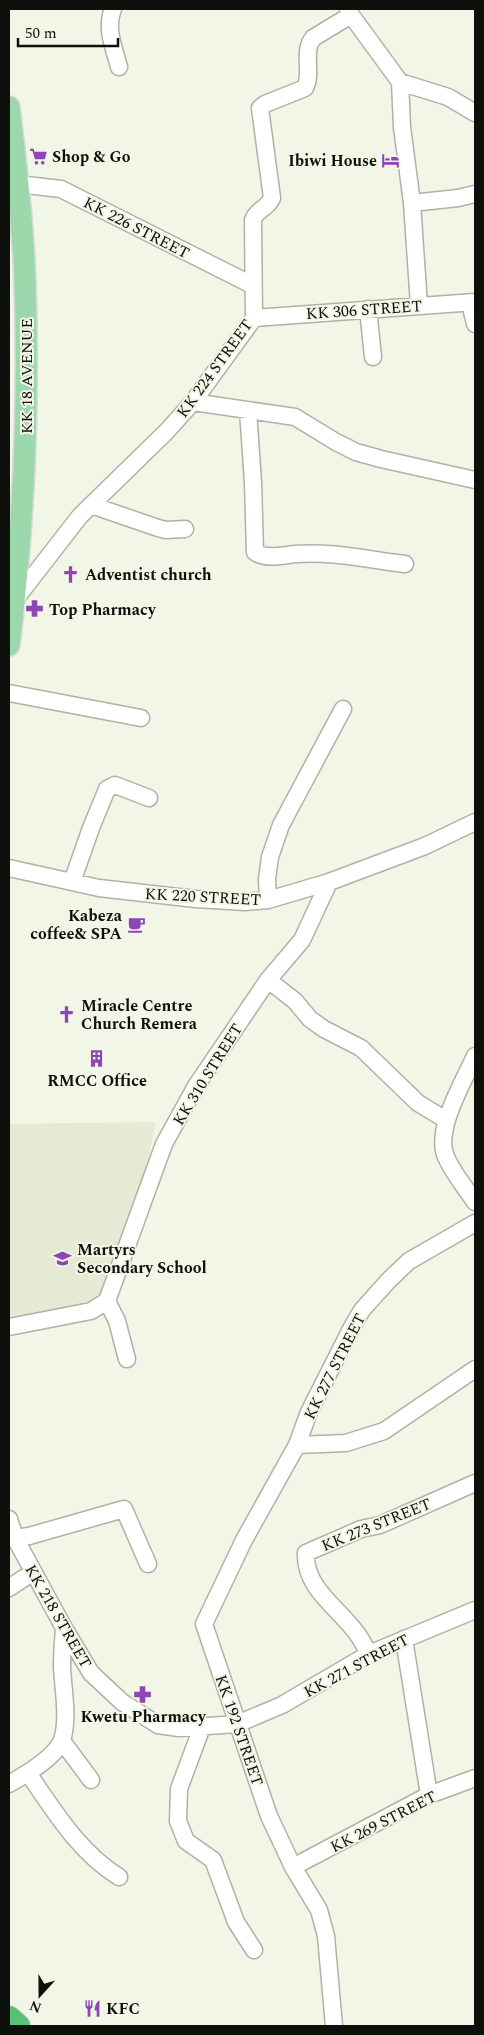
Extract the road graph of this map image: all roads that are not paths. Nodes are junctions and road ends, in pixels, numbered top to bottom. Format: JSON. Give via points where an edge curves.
{"nodes":[{"id":1,"x":113,"y":9,"type":"edge"},
{"id":2,"x":350,"y":12,"type":"edge"},
{"id":3,"x":119,"y":67,"type":"dead end"},
{"id":4,"x":400,"y":82,"type":"junction"},
{"id":5,"x":9,"y":107,"type":"edge"},
{"id":6,"x":475,"y":114,"type":"edge"},
{"id":7,"x":18,"y":184,"type":"junction"},
{"id":8,"x":475,"y":194,"type":"edge"},
{"id":9,"x":412,"y":203,"type":"junction"},
{"id":10,"x":252,"y":285,"type":"junction"},
{"id":11,"x":473,"y":302,"type":"edge"},
{"id":12,"x":420,"y":305,"type":"junction"},
{"id":13,"x":368,"y":309,"type":"junction"},
{"id":14,"x":254,"y":318,"type":"junction"},
{"id":15,"x":475,"y":324,"type":"edge"},
{"id":16,"x":372,"y":358,"type":"dead end"},
{"id":17,"x":193,"y":402,"type":"junction"},
{"id":18,"x":248,"y":411,"type":"junction"},
{"id":19,"x":475,"y":479,"type":"edge"},
{"id":20,"x":91,"y":505,"type":"junction"},
{"id":21,"x":185,"y":528,"type":"dead end"},
{"id":22,"x":405,"y":564,"type":"dead end"},
{"id":23,"x":14,"y":601,"type":"junction"},
{"id":24,"x":9,"y":645,"type":"edge"},
{"id":25,"x":9,"y":693,"type":"edge"},
{"id":26,"x":343,"y":708,"type":"dead end"},
{"id":27,"x":141,"y":718,"type":"dead end"},
{"id":28,"x":149,"y":798,"type":"dead end"},
{"id":29,"x":475,"y":822,"type":"edge"},
{"id":30,"x":9,"y":868,"type":"edge"},
{"id":31,"x":72,"y":882,"type":"junction"},
{"id":32,"x":329,"y":882,"type":"junction"},
{"id":33,"x":268,"y":900,"type":"junction"},
{"id":34,"x":268,"y":980,"type":"junction"},
{"id":35,"x":475,"y":1056,"type":"edge"},
{"id":36,"x":446,"y":1120,"type":"junction"},
{"id":37,"x":475,"y":1202,"type":"edge"},
{"id":38,"x":475,"y":1223,"type":"edge"},
{"id":39,"x":108,"y":1301,"type":"junction"},
{"id":40,"x":9,"y":1327,"type":"edge"},
{"id":41,"x":127,"y":1359,"type":"dead end"},
{"id":42,"x":475,"y":1369,"type":"edge"},
{"id":43,"x":298,"y":1445,"type":"junction"},
{"id":44,"x":475,"y":1482,"type":"edge"},
{"id":45,"x":9,"y":1519,"type":"edge"},
{"id":46,"x":15,"y":1538,"type":"junction"},
{"id":47,"x":148,"y":1564,"type":"dead end"},
{"id":48,"x":33,"y":1572,"type":"junction"},
{"id":49,"x":9,"y":1588,"type":"edge"},
{"id":50,"x":475,"y":1610,"type":"edge"},
{"id":51,"x":64,"y":1628,"type":"junction"},
{"id":52,"x":404,"y":1639,"type":"junction"},
{"id":53,"x":369,"y":1654,"type":"junction"},
{"id":54,"x":237,"y":1724,"type":"junction"},
{"id":55,"x":202,"y":1727,"type":"junction"},
{"id":56,"x":62,"y":1741,"type":"junction"},
{"id":57,"x":28,"y":1773,"type":"junction"},
{"id":58,"x":475,"y":1778,"type":"edge"},
{"id":59,"x":91,"y":1780,"type":"dead end"},
{"id":60,"x":9,"y":1784,"type":"edge"},
{"id":61,"x":429,"y":1795,"type":"junction"},
{"id":62,"x":293,"y":1868,"type":"junction"},
{"id":63,"x":119,"y":1877,"type":"dead end"},
{"id":64,"x":254,"y":1950,"type":"dead end"},
{"id":65,"x":9,"y":2018,"type":"edge"},
{"id":66,"x":18,"y":2026,"type":"edge"},
{"id":67,"x":334,"y":2026,"type":"edge"}],
"edges":[{"from":1,"to":3,"type":"street","via":[[109,18],[110,33]]},
{"from":2,"to":4,"type":"street"},
{"from":2,"to":10,"type":"street","name":"KK 224 STREET","via":[[309,44],[308,83],[305,88],[260,108],[272,198],[253,220]]},
{"from":4,"to":6,"type":"street","via":[[448,97]]},
{"from":4,"to":9,"type":"street"},
{"from":5,"to":7,"type":"main road","name":"KK 18 AVENUE"},
{"from":7,"to":10,"type":"street","name":"KK 226 STREET","via":[[61,189]]},
{"from":7,"to":23,"type":"main road","name":"KK 18 AVENUE","via":[[25,282],[27,421]]},
{"from":8,"to":9,"type":"street"},
{"from":9,"to":12,"type":"street"},
{"from":10,"to":14,"type":"street","name":"KK 224 STREET"},
{"from":11,"to":12,"type":"street","name":"KK 306 STREET"},
{"from":11,"to":15,"type":"street"},
{"from":12,"to":13,"type":"street","name":"KK 306 STREET"},
{"from":13,"to":14,"type":"street","name":"KK 306 STREET"},
{"from":13,"to":16,"type":"street"},
{"from":14,"to":17,"type":"street","name":"KK 224 STREET"},
{"from":17,"to":18,"type":"street"},
{"from":17,"to":20,"type":"street","name":"KK 224 STREET"},
{"from":18,"to":19,"type":"street","via":[[295,417],[356,452]]},
{"from":18,"to":22,"type":"street","via":[[255,552],[262,556],[327,554]]},
{"from":20,"to":21,"type":"street","via":[[166,530]]},
{"from":20,"to":23,"type":"street","name":"KK 224 STREET"},
{"from":23,"to":24,"type":"main road","name":"KK 18 AVENUE"},
{"from":25,"to":27,"type":"street"},
{"from":26,"to":33,"type":"street","via":[[281,825],[270,857]]},
{"from":28,"to":31,"type":"street","via":[[115,785],[107,789]]},
{"from":29,"to":32,"type":"street","name":"KK 220 STREET","via":[[425,846]]},
{"from":30,"to":31,"type":"street","name":"KK 220 STREET"},
{"from":31,"to":33,"type":"street","name":"KK 220 STREET","via":[[196,899]]},
{"from":32,"to":33,"type":"street","name":"KK 220 STREET"},
{"from":32,"to":34,"type":"street","name":"KK 310 STREET","via":[[302,940]]},
{"from":34,"to":36,"type":"street","via":[[324,1029],[361,1048],[418,1103]]},
{"from":34,"to":39,"type":"street","name":"KK 310 STREET","via":[[196,1086],[164,1144]]},
{"from":35,"to":36,"type":"street"},
{"from":36,"to":37,"type":"street","via":[[445,1156]]},
{"from":38,"to":43,"type":"street","name":"KK 277 STREET","via":[[409,1261],[362,1310],[309,1412]]},
{"from":39,"to":40,"type":"street","via":[[91,1310]]},
{"from":39,"to":41,"type":"street"},
{"from":42,"to":43,"type":"street","via":[[384,1431],[346,1443]]},
{"from":43,"to":54,"type":"street","name":"KK 192 STREET","via":[[244,1540],[204,1624]]},
{"from":44,"to":53,"type":"street","name":"KK 273 STREET","via":[[380,1525],[361,1529],[306,1553],[307,1567],[314,1583],[333,1609],[355,1630]]},
{"from":45,"to":46,"type":"street","name":"KK 218 STREET"},
{"from":46,"to":47,"type":"street","via":[[124,1509]]},
{"from":46,"to":48,"type":"street","name":"KK 218 STREET"},
{"from":48,"to":49,"type":"street"},
{"from":48,"to":51,"type":"street","name":"KK 218 STREET"},
{"from":50,"to":52,"type":"street","name":"KK 271 STREET"},
{"from":51,"to":55,"type":"street","name":"KK 218 STREET","via":[[91,1673],[122,1702],[158,1725]]},
{"from":51,"to":56,"type":"street"},
{"from":52,"to":53,"type":"street","name":"KK 271 STREET"},
{"from":52,"to":61,"type":"street"},
{"from":53,"to":54,"type":"street","name":"KK 271 STREET","via":[[282,1705]]},
{"from":54,"to":55,"type":"street","name":"KK 218 STREET"},
{"from":54,"to":62,"type":"street","name":"KK 192 STREET","via":[[269,1816]]},
{"from":55,"to":64,"type":"street","via":[[179,1789],[178,1821],[186,1841],[213,1860],[236,1922]]},
{"from":56,"to":57,"type":"street","via":[[49,1757]]},
{"from":56,"to":59,"type":"street"},
{"from":57,"to":60,"type":"street"},
{"from":57,"to":63,"type":"street","via":[[73,1836],[104,1868]]},
{"from":58,"to":61,"type":"street","name":"KK 269 STREET"},
{"from":61,"to":62,"type":"street","name":"KK 269 STREET"},
{"from":62,"to":67,"type":"street","name":"KK 192 STREET","via":[[319,1910],[326,1936]]},
{"from":65,"to":66,"type":"highway"}]}
